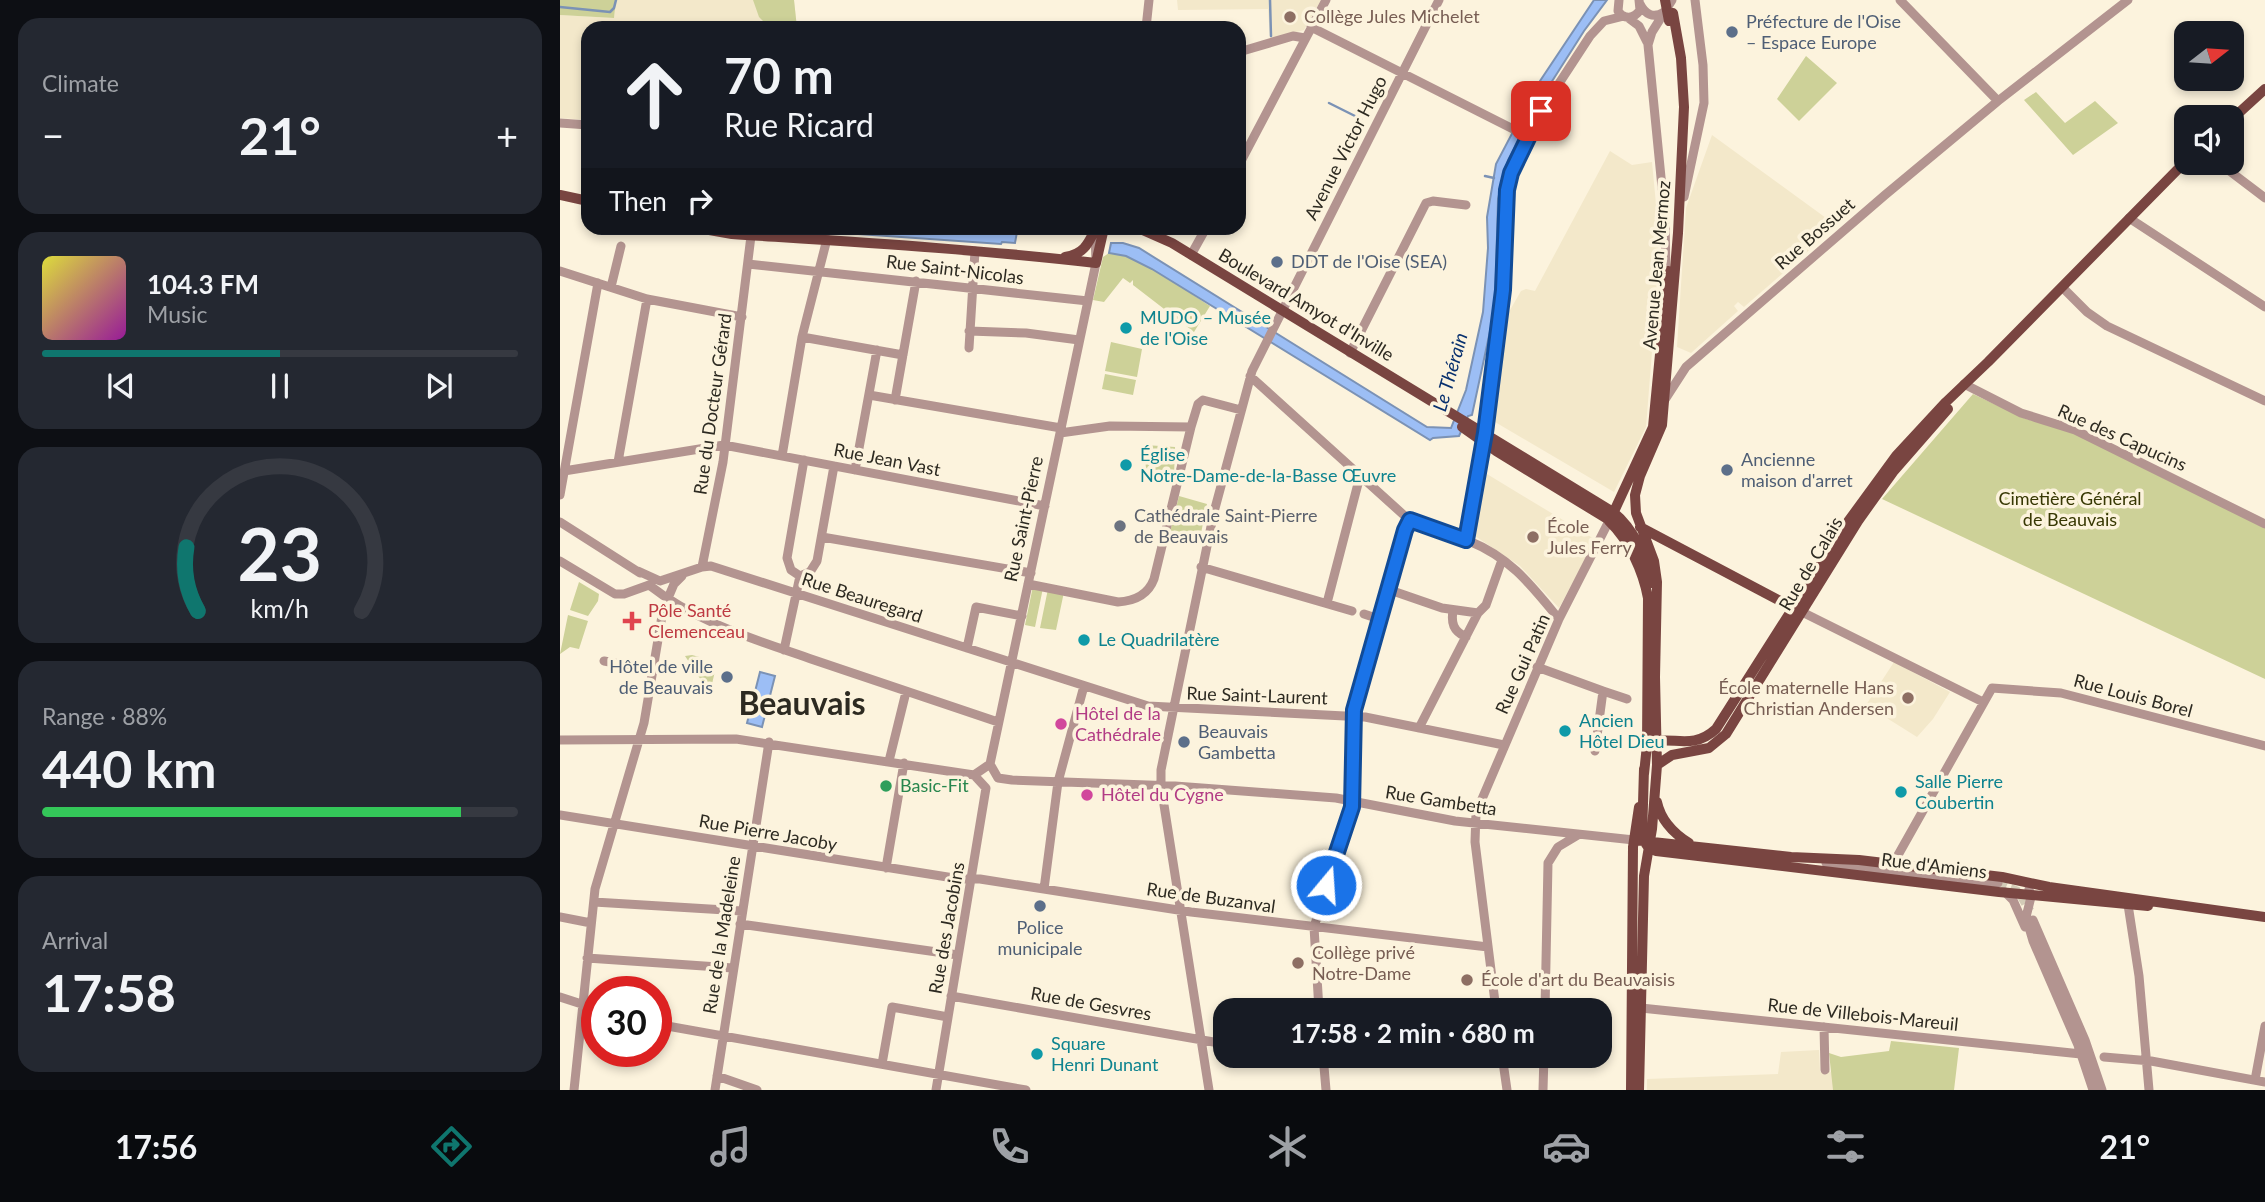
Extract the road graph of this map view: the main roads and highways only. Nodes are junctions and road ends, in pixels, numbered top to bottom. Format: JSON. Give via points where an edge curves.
{"nodes":[{"id":1,"x":1665,"y":0,"type":"edge"},
{"id":2,"x":1671,"y":0,"type":"edge"},
{"id":3,"x":1669,"y":15,"type":"junction"},
{"id":4,"x":2265,"y":89,"type":"edge"},
{"id":5,"x":2244,"y":108,"type":"edge"},
{"id":6,"x":2174,"y":174,"type":"edge"},
{"id":7,"x":560,"y":195,"type":"edge"},
{"id":8,"x":581,"y":200,"type":"edge"},
{"id":9,"x":794,"y":235,"type":"edge"},
{"id":10,"x":1092,"y":235,"type":"edge"},
{"id":11,"x":1102,"y":235,"type":"edge"},
{"id":12,"x":1106,"y":235,"type":"edge"},
{"id":13,"x":1154,"y":235,"type":"edge"},
{"id":14,"x":1161,"y":235,"type":"edge"},
{"id":15,"x":1101,"y":240,"type":"junction"},
{"id":16,"x":1172,"y":243,"type":"junction"},
{"id":17,"x":1058,"y":257,"type":"junction"},
{"id":18,"x":1611,"y":516,"type":"junction"},
{"id":19,"x":1625,"y":524,"type":"junction"},
{"id":20,"x":1642,"y":527,"type":"junction"},
{"id":21,"x":1798,"y":610,"type":"junction"},
{"id":22,"x":1656,"y":625,"type":"junction"},
{"id":23,"x":1652,"y":743,"type":"junction"},
{"id":24,"x":1657,"y":765,"type":"junction"},
{"id":25,"x":1656,"y":792,"type":"junction"},
{"id":26,"x":1644,"y":842,"type":"junction"},
{"id":27,"x":1691,"y":845,"type":"junction"},
{"id":28,"x":1664,"y":852,"type":"junction"},
{"id":29,"x":1644,"y":900,"type":"junction"},
{"id":30,"x":2128,"y":901,"type":"junction"},
{"id":31,"x":2265,"y":917,"type":"edge"},
{"id":32,"x":1631,"y":1090,"type":"edge"},
{"id":33,"x":1639,"y":1090,"type":"edge"}],
"edges":[{"from":1,"to":3,"type":"main road","name":"Avenue Jean Mermoz","bridge":true},
{"from":2,"to":3,"type":"main road","name":"Avenue Jean Mermoz"},
{"from":3,"to":18,"type":"main road","name":"Avenue Jean Mermoz","via":[[1678,135],[1653,427]]},
{"from":3,"to":20,"type":"main road","name":"Avenue Jean Mermoz","via":[[1681,58],[1684,107],[1678,233],[1659,434],[1636,489],[1635,509]]},
{"from":4,"to":5,"type":"main road"},
{"from":6,"to":21,"type":"main road","name":"Rue de Calais","via":[[1889,464],[1847,523]]},
{"from":7,"to":8,"type":"main road"},
{"from":9,"to":17,"type":"main road"},
{"from":10,"to":17,"type":"main road","via":[[1082,251]]},
{"from":11,"to":15,"type":"main road","name":"Rue Saint-Pierre"},
{"from":12,"to":15,"type":"main road"},
{"from":13,"to":16,"type":"main road","name":"Boulevard Amyot d'Inville"},
{"from":14,"to":16,"type":"main road","name":"Boulevard Amyot d'Inville"},
{"from":15,"to":17,"type":"main road","name":"Rue Saint-Pierre","via":[[1096,263]]},
{"from":16,"to":18,"type":"main road","name":"Boulevard Amyot d'Inville"},
{"from":18,"to":19,"type":"main road"},
{"from":18,"to":23,"type":"main road","via":[[1647,592]]},
{"from":19,"to":20,"type":"main road"},
{"from":19,"to":22,"type":"main road","via":[[1649,571]]},
{"from":20,"to":21,"type":"main road"},
{"from":20,"to":22,"type":"main road","name":"Avenue Jean Mermoz","via":[[1657,573]]},
{"from":21,"to":23,"type":"main road","name":"Rue de Calais","via":[[1716,729],[1695,741]]},
{"from":21,"to":24,"type":"main road","name":"Rue de Calais","via":[[1723,738],[1709,748],[1676,754]]},
{"from":22,"to":23,"type":"main road"},
{"from":23,"to":24,"type":"main road"},
{"from":23,"to":26,"type":"main road","via":[[1644,769]]},
{"from":24,"to":25,"type":"main road"},
{"from":25,"to":26,"type":"main road"},
{"from":25,"to":27,"type":"main road","via":[[1667,825]]},
{"from":26,"to":27,"type":"main road","name":"Rue d'Amiens"},
{"from":26,"to":28,"type":"main road","name":"Rue d'Amiens"},
{"from":26,"to":29,"type":"main road"},
{"from":26,"to":32,"type":"main road"},
{"from":27,"to":30,"type":"main road","name":"Rue d'Amiens","via":[[1893,864]]},
{"from":28,"to":29,"type":"main road","via":[[1652,863]]},
{"from":28,"to":30,"type":"main road","name":"Rue d'Amiens","via":[[2031,898]]},
{"from":29,"to":33,"type":"main road"},
{"from":30,"to":31,"type":"main road","name":"Rue d'Amiens"}]}
